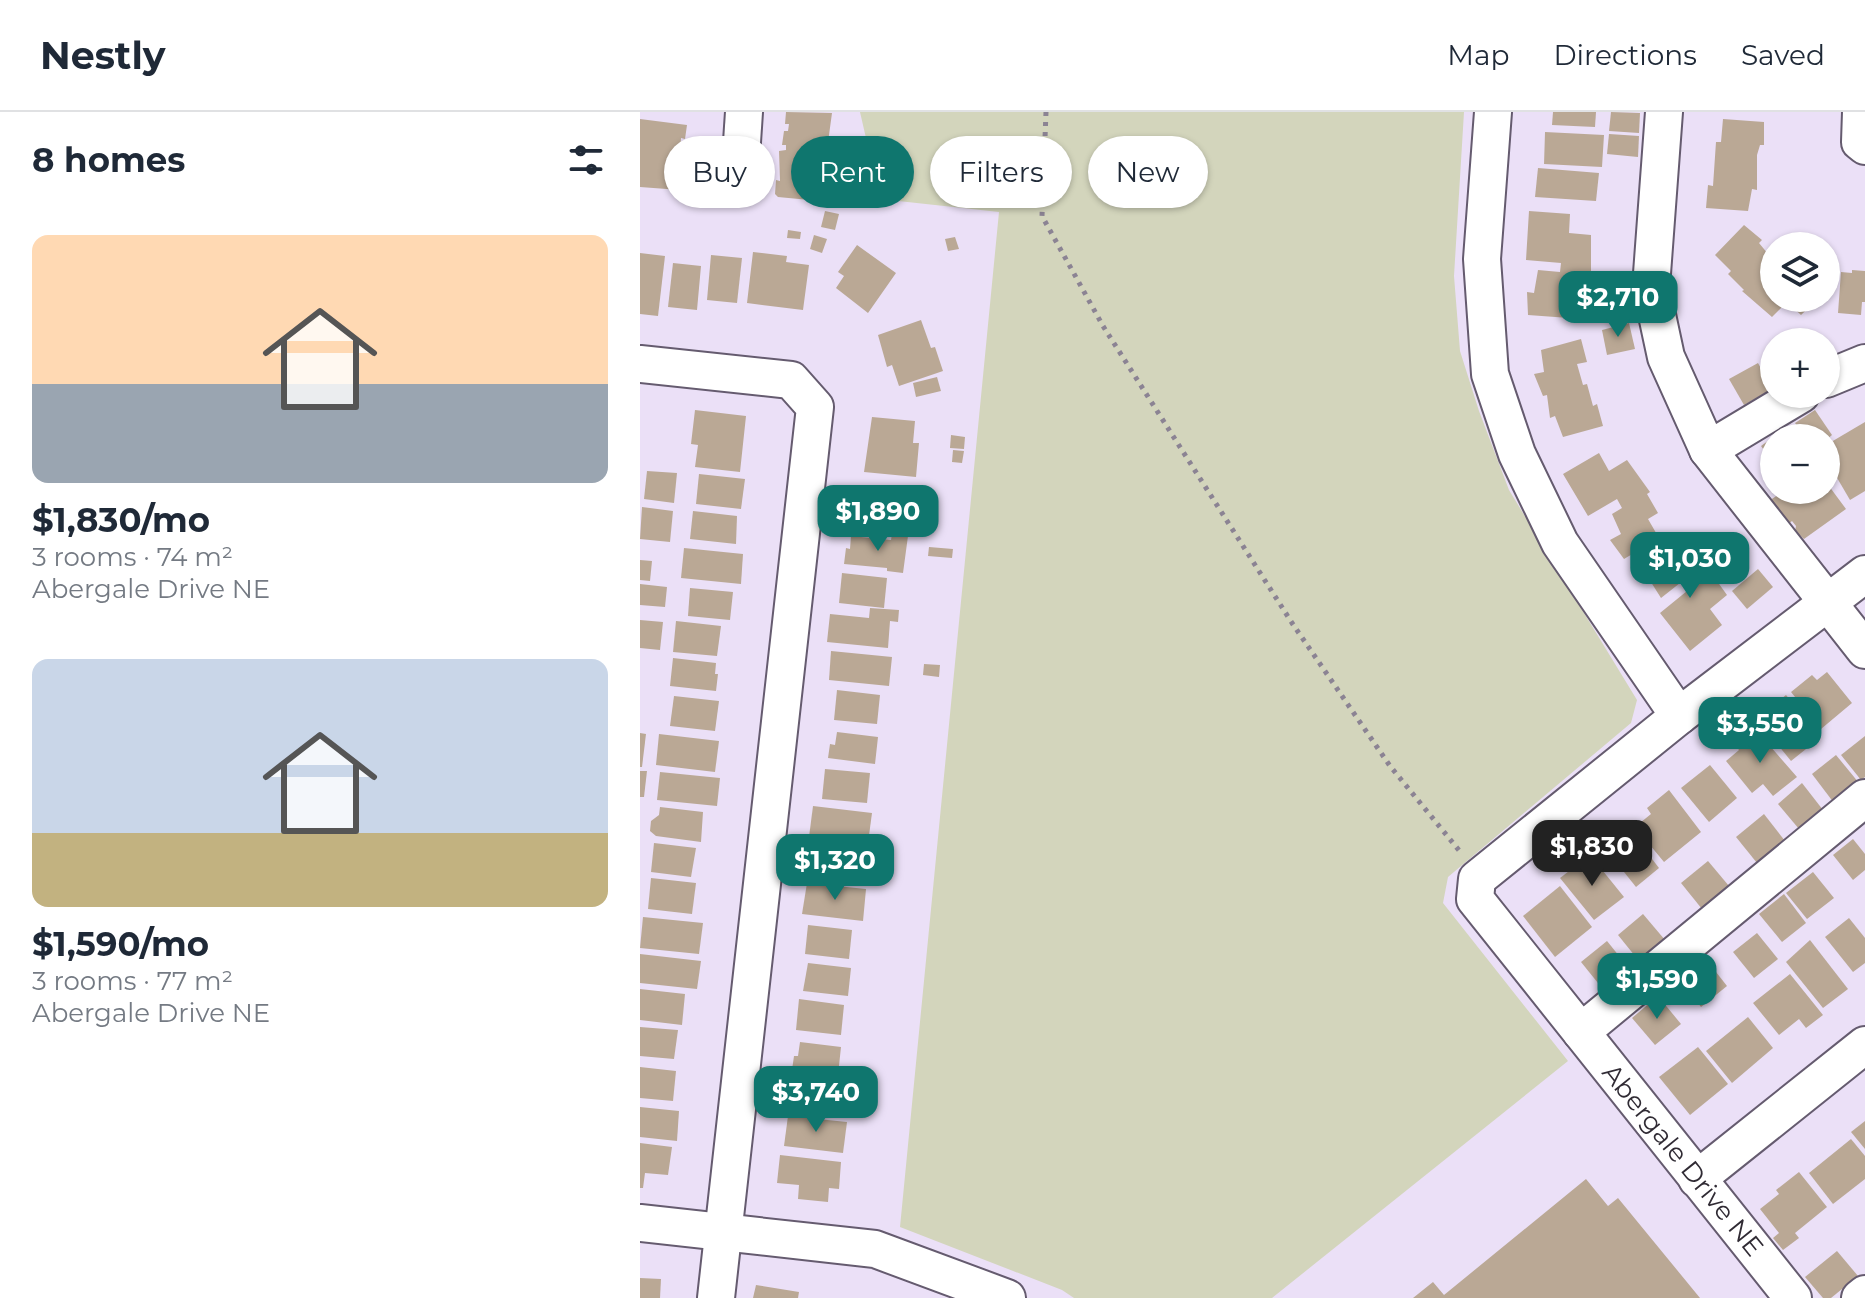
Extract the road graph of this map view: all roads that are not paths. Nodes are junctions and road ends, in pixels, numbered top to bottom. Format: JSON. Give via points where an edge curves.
{"nodes":[{"id":1,"x":744,"y":112,"type":"edge"},
{"id":2,"x":1493,"y":112,"type":"edge"},
{"id":3,"x":1664,"y":112,"type":"edge"},
{"id":4,"x":1861,"y":112,"type":"edge"},
{"id":5,"x":742,"y":136,"type":"edge"},
{"id":6,"x":1865,"y":146,"type":"edge"},
{"id":7,"x":1865,"y":363,"type":"edge"},
{"id":8,"x":640,"y":364,"type":"edge"},
{"id":9,"x":1840,"y":373,"type":"edge"},
{"id":10,"x":1778,"y":408,"type":"edge"},
{"id":11,"x":1708,"y":450,"type":"junction"},
{"id":12,"x":1865,"y":574,"type":"edge"},
{"id":13,"x":1827,"y":603,"type":"junction"},
{"id":14,"x":1865,"y":650,"type":"edge"},
{"id":15,"x":1679,"y":716,"type":"junction"},
{"id":16,"x":1865,"y":798,"type":"edge"},
{"id":17,"x":1581,"y":1032,"type":"junction"},
{"id":18,"x":1865,"y":1045,"type":"edge"},
{"id":19,"x":1697,"y":1179,"type":"junction"},
{"id":20,"x":640,"y":1223,"type":"edge"},
{"id":21,"x":724,"y":1232,"type":"junction"},
{"id":22,"x":1865,"y":1294,"type":"edge"},
{"id":23,"x":716,"y":1298,"type":"edge"},
{"id":24,"x":1007,"y":1298,"type":"edge"},
{"id":25,"x":1793,"y":1298,"type":"edge"},
{"id":26,"x":1860,"y":1298,"type":"edge"}],
"edges":[{"from":1,"to":5,"type":"street"},
{"from":2,"to":15,"type":"street","via":[[1482,259],[1490,374],[1517,454],[1560,543]]},
{"from":3,"to":11,"type":"street","via":[[1651,287],[1666,357]]},
{"from":4,"to":6,"type":"street","via":[[1860,142]]},
{"from":7,"to":9,"type":"street"},
{"from":8,"to":21,"type":"street","via":[[791,380],[815,407]]},
{"from":10,"to":11,"type":"street"},
{"from":11,"to":13,"type":"street"},
{"from":12,"to":13,"type":"street"},
{"from":13,"to":14,"type":"street"},
{"from":13,"to":15,"type":"street"},
{"from":15,"to":17,"type":"street","name":"Abergale Drive NE","via":[[1477,879],[1475,899]]},
{"from":16,"to":17,"type":"street"},
{"from":17,"to":19,"type":"street","name":"Abergale Drive NE"},
{"from":18,"to":19,"type":"street"},
{"from":19,"to":25,"type":"street","name":"Abergale Drive NE"},
{"from":20,"to":21,"type":"street"},
{"from":21,"to":23,"type":"street"},
{"from":21,"to":24,"type":"street","via":[[875,1249]]},
{"from":22,"to":26,"type":"street"}]}
